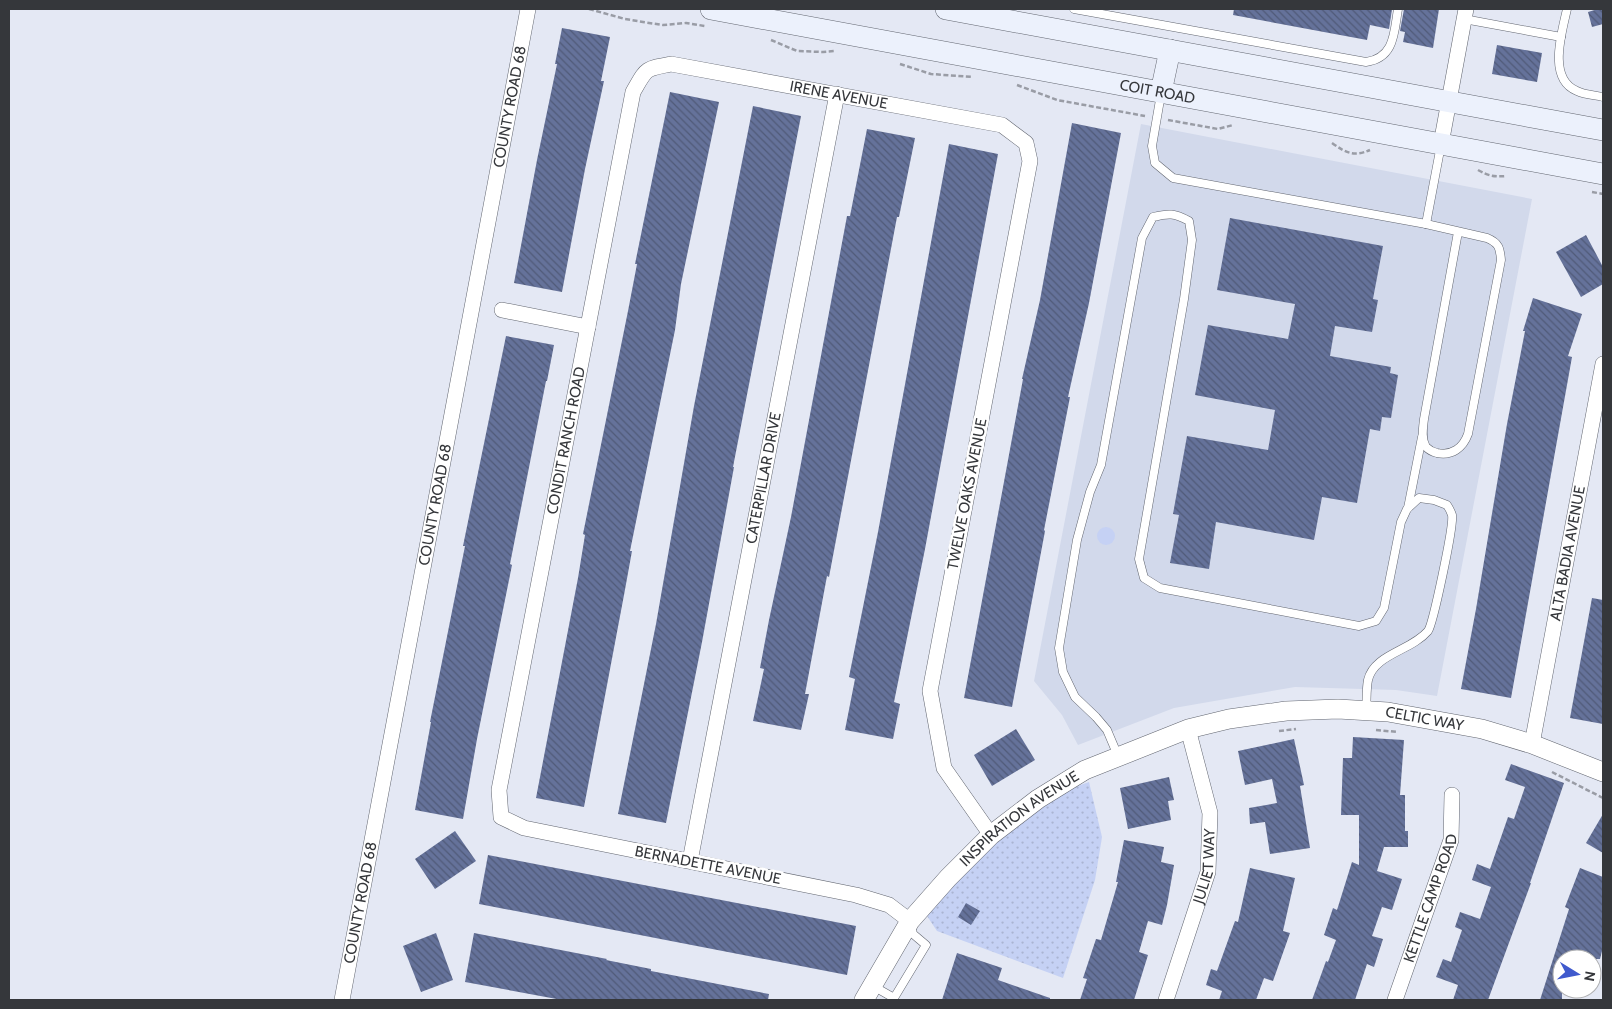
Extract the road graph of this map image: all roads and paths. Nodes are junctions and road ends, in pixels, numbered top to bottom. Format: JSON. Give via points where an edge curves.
{"nodes":[{"id":1,"x":528,"y":9,"type":"edge"},
{"id":2,"x":589,"y":9,"type":"edge"},
{"id":3,"x":946,"y":9,"type":"edge"},
{"id":4,"x":1074,"y":9,"type":"edge"},
{"id":5,"x":1398,"y":9,"type":"edge"},
{"id":6,"x":1567,"y":9,"type":"edge"},
{"id":7,"x":1465,"y":14,"type":"edge"},
{"id":8,"x":708,"y":18,"type":"edge"},
{"id":9,"x":1561,"y":37,"type":"junction"},
{"id":10,"x":765,"y":38,"type":"dead end"},
{"id":11,"x":836,"y":50,"type":"dead end"},
{"id":12,"x":1170,"y":50,"type":"junction"},
{"id":13,"x":893,"y":61,"type":"dead end"},
{"id":14,"x":647,"y":70,"type":"joint"},
{"id":15,"x":979,"y":77,"type":"dead end"},
{"id":16,"x":1012,"y":83,"type":"dead end"},
{"id":17,"x":1161,"y":92,"type":"junction"},
{"id":18,"x":838,"y":94,"type":"junction"},
{"id":19,"x":1603,"y":97,"type":"edge"},
{"id":20,"x":1450,"y":102,"type":"junction"},
{"id":21,"x":1156,"y":118,"type":"junction"},
{"id":22,"x":1233,"y":125,"type":"dead end"},
{"id":23,"x":1603,"y":130,"type":"edge"},
{"id":24,"x":1025,"y":141,"type":"joint"},
{"id":25,"x":1331,"y":143,"type":"dead end"},
{"id":26,"x":1441,"y":144,"type":"junction"},
{"id":27,"x":1378,"y":151,"type":"dead end"},
{"id":28,"x":1470,"y":168,"type":"dead end"},
{"id":29,"x":1603,"y":174,"type":"edge"},
{"id":30,"x":1506,"y":176,"type":"dead end"},
{"id":31,"x":1584,"y":190,"type":"dead end"},
{"id":32,"x":1603,"y":194,"type":"edge"},
{"id":33,"x":1426,"y":224,"type":"junction"},
{"id":34,"x":1458,"y":232,"type":"junction"},
{"id":35,"x":502,"y":310,"type":"dead end"},
{"id":36,"x":588,"y":327,"type":"junction"},
{"id":37,"x":1603,"y":364,"type":"edge"},
{"id":38,"x":1422,"y":436,"type":"junction"},
{"id":39,"x":1408,"y":509,"type":"junction"},
{"id":40,"x":1366,"y":711,"type":"junction"},
{"id":41,"x":1238,"y":717,"type":"joint"},
{"id":42,"x":1188,"y":729,"type":"junction"},
{"id":43,"x":1300,"y":729,"type":"dead end"},
{"id":44,"x":1373,"y":729,"type":"dead end"},
{"id":45,"x":1272,"y":731,"type":"dead end"},
{"id":46,"x":1399,"y":733,"type":"dead end"},
{"id":47,"x":1532,"y":744,"type":"junction"},
{"id":48,"x":1118,"y":757,"type":"junction"},
{"id":49,"x":1549,"y":770,"type":"dead end"},
{"id":50,"x":1603,"y":772,"type":"edge"},
{"id":51,"x":1452,"y":795,"type":"dead end"},
{"id":52,"x":1603,"y":798,"type":"edge"},
{"id":53,"x":501,"y":817,"type":"joint"},
{"id":54,"x":991,"y":835,"type":"junction"},
{"id":55,"x":690,"y":861,"type":"junction"},
{"id":56,"x":910,"y":921,"type":"junction"},
{"id":57,"x":869,"y":993,"type":"edge"},
{"id":58,"x":342,"y":1000,"type":"edge"},
{"id":59,"x":1166,"y":1000,"type":"edge"},
{"id":60,"x":1395,"y":1000,"type":"edge"}],
"edges":[{"from":1,"to":58,"type":"street","name":"COUNTY ROAD 68"},
{"from":2,"to":8,"type":"path","via":[[625,19],[663,24]]},
{"from":3,"to":12,"type":"main road"},
{"from":4,"to":5,"type":"lane","via":[[1366,62],[1380,58],[1388,50]]},
{"from":6,"to":9,"type":"lane"},
{"from":7,"to":9,"type":"lane"},
{"from":7,"to":20,"type":"street"},
{"from":8,"to":17,"type":"main road","name":"COIT ROAD"},
{"from":9,"to":19,"type":"lane","via":[[1558,60],[1567,84],[1575,91]]},
{"from":10,"to":11,"type":"path","via":[[797,51]]},
{"from":12,"to":17,"type":"main road"},
{"from":12,"to":20,"type":"main road"},
{"from":13,"to":15,"type":"path","via":[[931,74]]},
{"from":14,"to":18,"type":"street","name":"IRENE AVENUE","via":[[671,64]]},
{"from":14,"to":36,"type":"street","name":"CONDIT RANCH ROAD","via":[[633,92]]},
{"from":16,"to":21,"type":"path","via":[[1057,100]]},
{"from":17,"to":21,"type":"lane"},
{"from":17,"to":26,"type":"main road","name":"COIT ROAD"},
{"from":18,"to":24,"type":"street","name":"IRENE AVENUE","via":[[1002,125]]},
{"from":18,"to":55,"type":"street","name":"CATERPILLAR DRIVE"},
{"from":20,"to":23,"type":"main road"},
{"from":20,"to":26,"type":"street"},
{"from":21,"to":22,"type":"path","via":[[1218,129]]},
{"from":21,"to":33,"type":"lane","via":[[1152,146],[1155,163],[1173,178]]},
{"from":24,"to":54,"type":"street","name":"TWELVE OAKS AVENUE","via":[[1030,162],[930,691],[944,768]]},
{"from":25,"to":27,"type":"path","via":[[1344,152],[1361,155],[1369,150]]},
{"from":26,"to":29,"type":"main road","name":"COIT ROAD"},
{"from":26,"to":33,"type":"lane"},
{"from":28,"to":30,"type":"path","via":[[1496,177]]},
{"from":31,"to":32,"type":"path"},
{"from":33,"to":34,"type":"lane"},
{"from":34,"to":38,"type":"lane"},
{"from":34,"to":38,"type":"lane","via":[[1495,242],[1500,247],[1501,260],[1465,443],[1458,450],[1440,454],[1426,447]]},
{"from":35,"to":36,"type":"street"},
{"from":36,"to":53,"type":"street","name":"CONDIT RANCH ROAD","via":[[499,790]]},
{"from":37,"to":47,"type":"street","name":"ALTA BADIA AVENUE"},
{"from":38,"to":39,"type":"lane"},
{"from":39,"to":40,"type":"lane","via":[[1419,498],[1447,505],[1452,516],[1448,549],[1430,628],[1419,641],[1374,666],[1368,680]]},
{"from":39,"to":48,"type":"lane","via":[[1401,522],[1384,608],[1376,621],[1359,626],[1160,588],[1144,578],[1139,558],[1192,240],[1189,221],[1176,214],[1153,217],[1142,238],[1102,465],[1090,492],[1077,540],[1059,648],[1063,672],[1075,697],[1107,730]]},
{"from":40,"to":41,"type":"street","name":"CELTIC WAY","via":[[1286,710]]},
{"from":40,"to":47,"type":"street","name":"CELTIC WAY","via":[[1482,729]]},
{"from":41,"to":42,"type":"street","name":"INSPIRATION AVENUE"},
{"from":42,"to":48,"type":"street","name":"INSPIRATION AVENUE"},
{"from":42,"to":59,"type":"street","name":"JULIET WAY","via":[[1210,813],[1208,872]]},
{"from":43,"to":45,"type":"path"},
{"from":44,"to":46,"type":"path"},
{"from":47,"to":50,"type":"street","name":"CELTIC WAY"},
{"from":48,"to":54,"type":"street","name":"INSPIRATION AVENUE","via":[[1085,770],[1054,789]]},
{"from":49,"to":52,"type":"path"},
{"from":51,"to":60,"type":"street","name":"KETTLE CAMP ROAD","via":[[1451,840]]},
{"from":53,"to":55,"type":"street","name":"BERNADETTE AVENUE","via":[[524,828]]},
{"from":54,"to":56,"type":"street","name":"INSPIRATION AVENUE"},
{"from":55,"to":56,"type":"street","name":"BERNADETTE AVENUE","via":[[856,895],[889,905]]},
{"from":56,"to":57,"type":"street","name":"INSPIRATION AVENUE"},
{"from":56,"to":57,"type":"lane","via":[[913,934],[926,945],[894,998]]}]}
